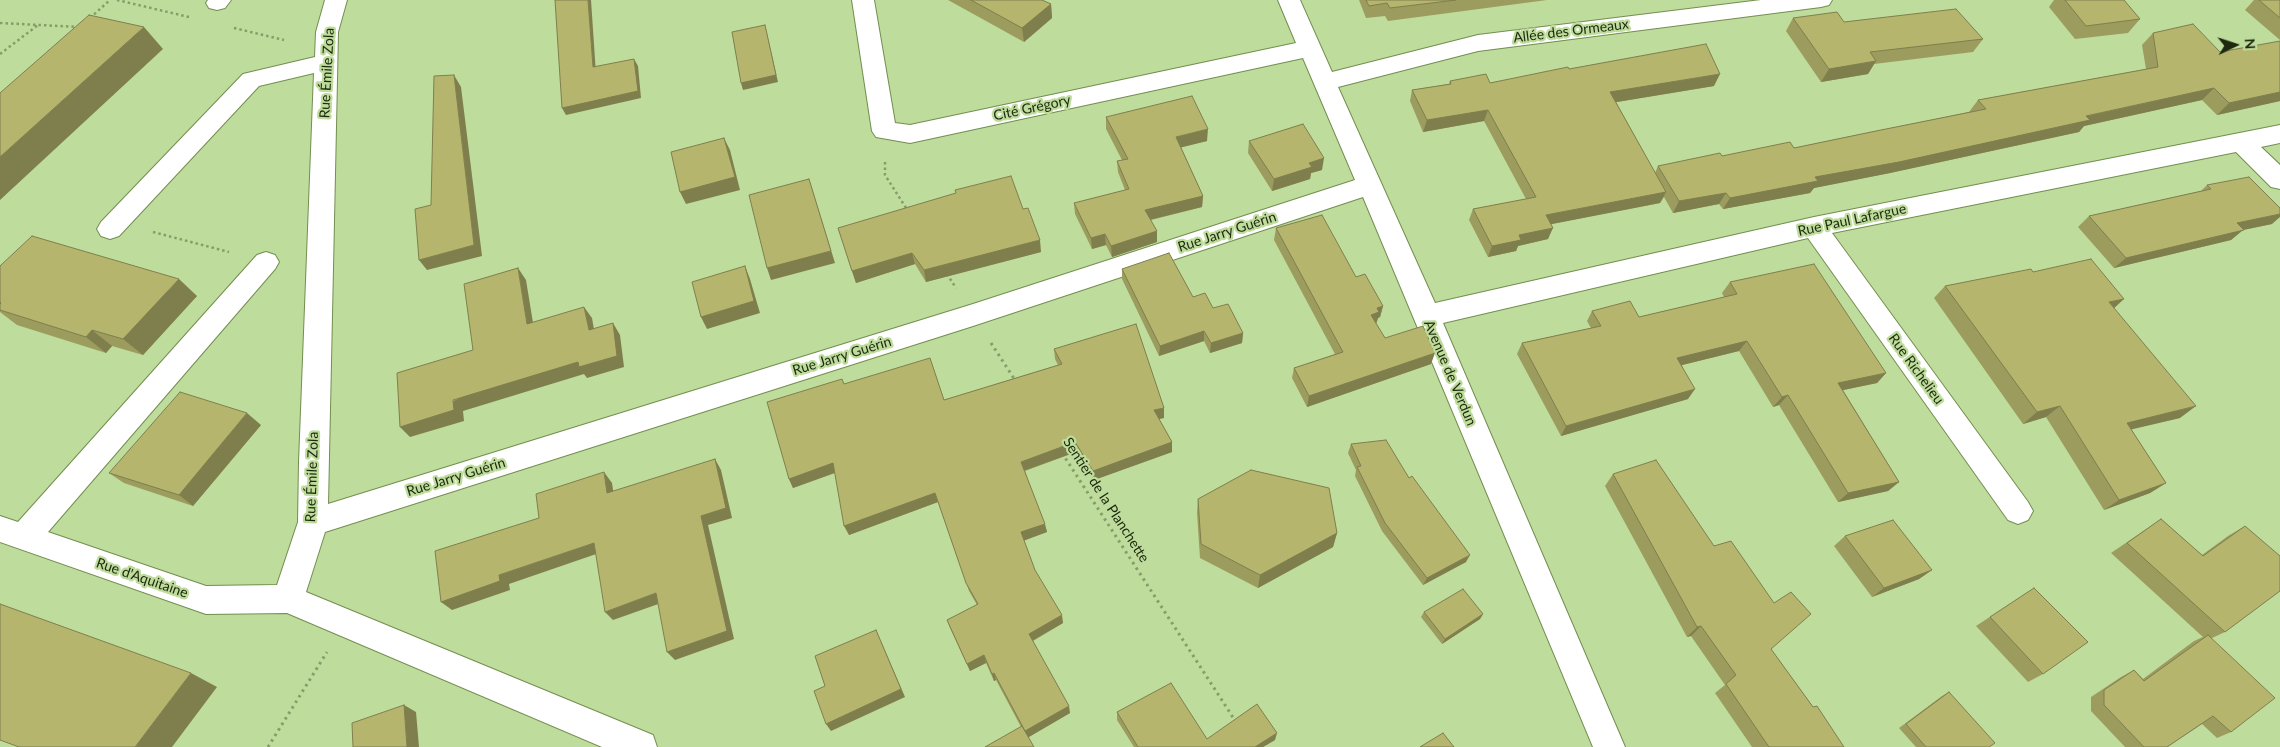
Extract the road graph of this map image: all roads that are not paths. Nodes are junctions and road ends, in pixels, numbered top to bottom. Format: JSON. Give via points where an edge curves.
{"nodes":[{"id":1,"x":336,"y":0,"type":"edge"},
{"id":2,"x":863,"y":0,"type":"edge"},
{"id":3,"x":1289,"y":0,"type":"edge"},
{"id":4,"x":1821,"y":0,"type":"edge"},
{"id":5,"x":1309,"y":49,"type":"junction"},
{"id":6,"x":327,"y":62,"type":"junction"},
{"id":7,"x":1324,"y":82,"type":"junction"},
{"id":8,"x":2280,"y":134,"type":"edge"},
{"id":9,"x":2241,"y":142,"type":"junction"},
{"id":10,"x":2280,"y":180,"type":"edge"},
{"id":11,"x":1370,"y":185,"type":"junction"},
{"id":12,"x":113,"y":226,"type":"road end"},
{"id":13,"x":1814,"y":227,"type":"junction"},
{"id":14,"x":266,"y":262,"type":"road end"},
{"id":15,"x":1427,"y":316,"type":"junction"},
{"id":16,"x":2018,"y":510,"type":"dead end"},
{"id":17,"x":313,"y":522,"type":"junction"},
{"id":18,"x":12,"y":533,"type":"edge"},
{"id":19,"x":288,"y":599,"type":"junction"},
{"id":20,"x":641,"y":747,"type":"edge"},
{"id":21,"x":1608,"y":747,"type":"edge"}],
"edges":[{"from":1,"to":6,"type":"street","name":"Rue Émile Zola","via":[[327,32]]},
{"from":2,"to":5,"type":"street","name":"Cité Grégory","via":[[884,131],[910,134]]},
{"from":3,"to":5,"type":"street","name":"Avenue de Verdun"},
{"from":4,"to":7,"type":"street","name":"Allée des Ormeaux","via":[[1478,43]]},
{"from":5,"to":7,"type":"street","name":"Avenue de Verdun"},
{"from":6,"to":12,"type":"street","via":[[251,80]]},
{"from":6,"to":17,"type":"street","name":"Rue Émile Zola"},
{"from":7,"to":11,"type":"street","name":"Avenue de Verdun"},
{"from":8,"to":9,"type":"street","name":"Rue Paul Lafargue"},
{"from":9,"to":10,"type":"street"},
{"from":9,"to":13,"type":"street","name":"Rue Paul Lafargue"},
{"from":11,"to":15,"type":"street","name":"Avenue de Verdun"},
{"from":11,"to":17,"type":"street","name":"Rue Jarry Guérin","via":[[973,315]]},
{"from":13,"to":15,"type":"street","name":"Rue Paul Lafargue"},
{"from":13,"to":16,"type":"street","name":"Rue Richelieu"},
{"from":14,"to":18,"type":"street"},
{"from":15,"to":21,"type":"street","name":"Avenue de Verdun"},
{"from":17,"to":19,"type":"street","name":"Rue Émile Zola"},
{"from":18,"to":19,"type":"street","name":"Rue d'Aquitaine","via":[[206,600]]},
{"from":19,"to":20,"type":"street"}]}
